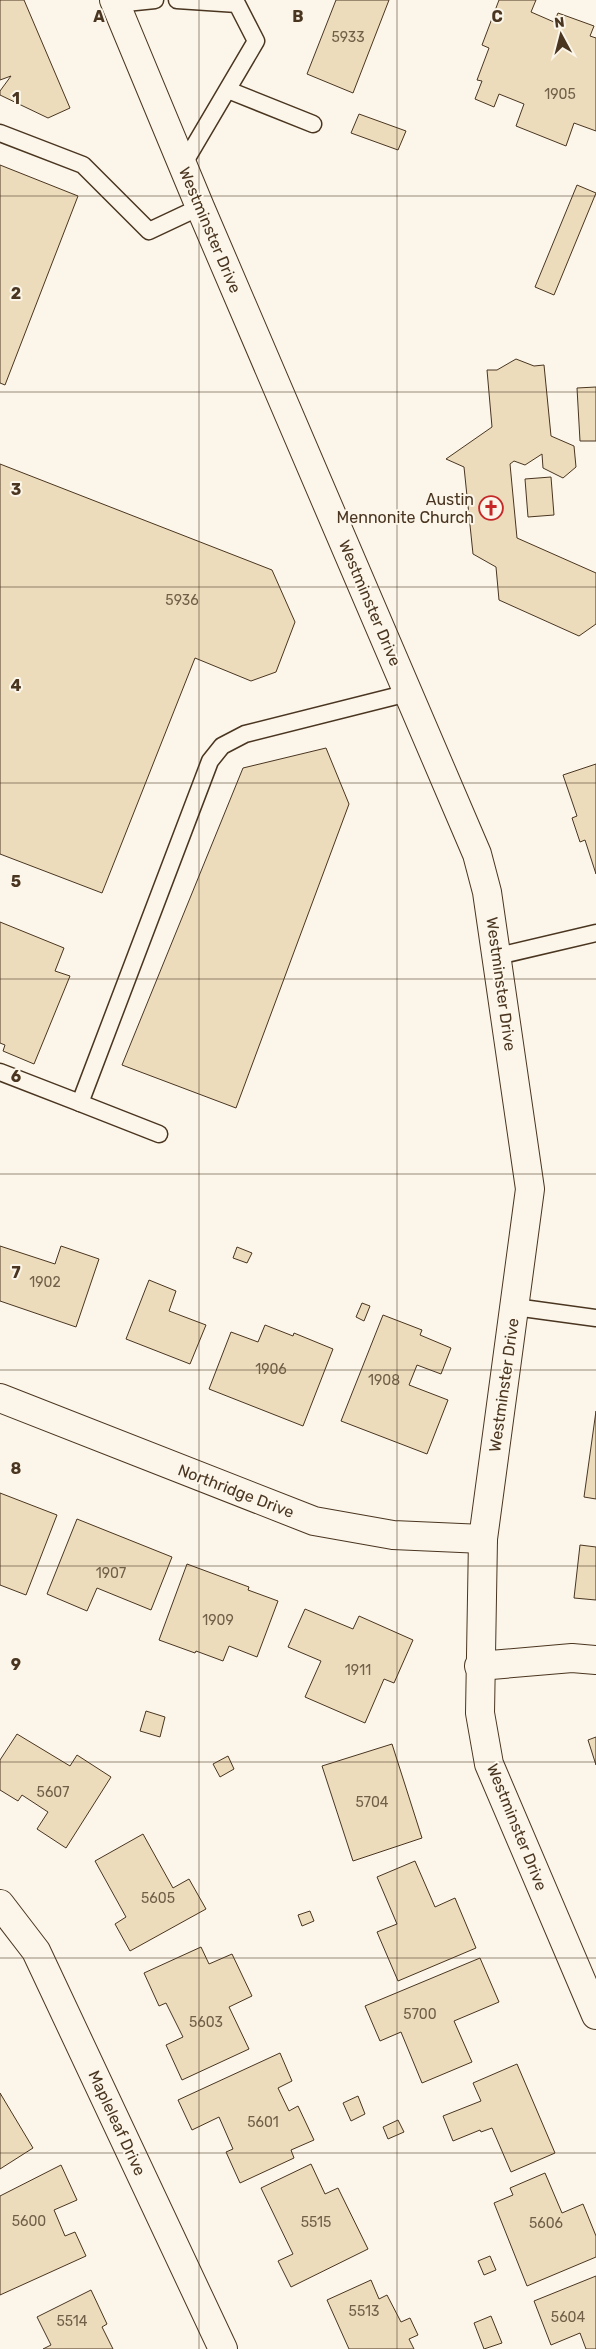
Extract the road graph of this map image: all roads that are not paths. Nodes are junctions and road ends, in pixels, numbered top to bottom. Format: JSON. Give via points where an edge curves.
{"nodes":[{"id":1,"x":155,"y":0,"type":"edge"},
{"id":2,"x":177,"y":0,"type":"edge"},
{"id":3,"x":115,"y":2,"type":"edge"},
{"id":4,"x":238,"y":2,"type":"edge"},
{"id":5,"x":228,"y":90,"type":"junction"},
{"id":6,"x":313,"y":124,"type":"dead end"},
{"id":7,"x":0,"y":133,"type":"edge"},
{"id":8,"x":183,"y":165,"type":"junction"},
{"id":9,"x":200,"y":207,"type":"junction"},
{"id":10,"x":408,"y":693,"type":"junction"},
{"id":11,"x":596,"y":934,"type":"edge"},
{"id":12,"x":498,"y":956,"type":"junction"},
{"id":13,"x":0,"y":1072,"type":"edge"},
{"id":14,"x":80,"y":1103,"type":"junction"},
{"id":15,"x":159,"y":1134,"type":"dead end"},
{"id":16,"x":516,"y":1307,"type":"junction"},
{"id":17,"x":596,"y":1318,"type":"edge"},
{"id":18,"x":0,"y":1398,"type":"edge"},
{"id":19,"x":483,"y":1539,"type":"junction"},
{"id":20,"x":596,"y":1660,"type":"edge"},
{"id":21,"x":479,"y":1666,"type":"junction"},
{"id":22,"x":0,"y":1904,"type":"edge"},
{"id":23,"x":596,"y":2015,"type":"edge"},
{"id":24,"x":223,"y":2349,"type":"edge"}],
"edges":[{"from":1,"to":3,"type":"lane"},
{"from":2,"to":4,"type":"lane"},
{"from":3,"to":8,"type":"street","name":"Westminster Drive"},
{"from":4,"to":5,"type":"lane","via":[[256,41]]},
{"from":5,"to":6,"type":"lane"},
{"from":5,"to":8,"type":"lane"},
{"from":7,"to":9,"type":"lane","via":[[84,165],[149,230]]},
{"from":8,"to":9,"type":"street","name":"Westminster Drive"},
{"from":9,"to":10,"type":"street","name":"Westminster Drive"},
{"from":10,"to":12,"type":"street","name":"Westminster Drive","via":[[477,854]]},
{"from":10,"to":14,"type":"lane","via":[[245,734],[222,746],[210,761]]},
{"from":11,"to":12,"type":"lane"},
{"from":12,"to":16,"type":"street","name":"Westminster Drive","via":[[530,1189]]},
{"from":13,"to":14,"type":"lane"},
{"from":14,"to":15,"type":"lane"},
{"from":16,"to":17,"type":"lane"},
{"from":16,"to":19,"type":"street","name":"Westminster Drive"},
{"from":18,"to":19,"type":"street","name":"Northridge Drive","via":[[314,1521],[393,1535]]},
{"from":19,"to":21,"type":"street","name":"Westminster Drive"},
{"from":20,"to":21,"type":"street","via":[[572,1658]]},
{"from":21,"to":23,"type":"street","name":"Westminster Drive","via":[[480,1713],[489,1764]]},
{"from":22,"to":24,"type":"street","name":"Mapleleaf Drive","via":[[36,1951]]}]}
